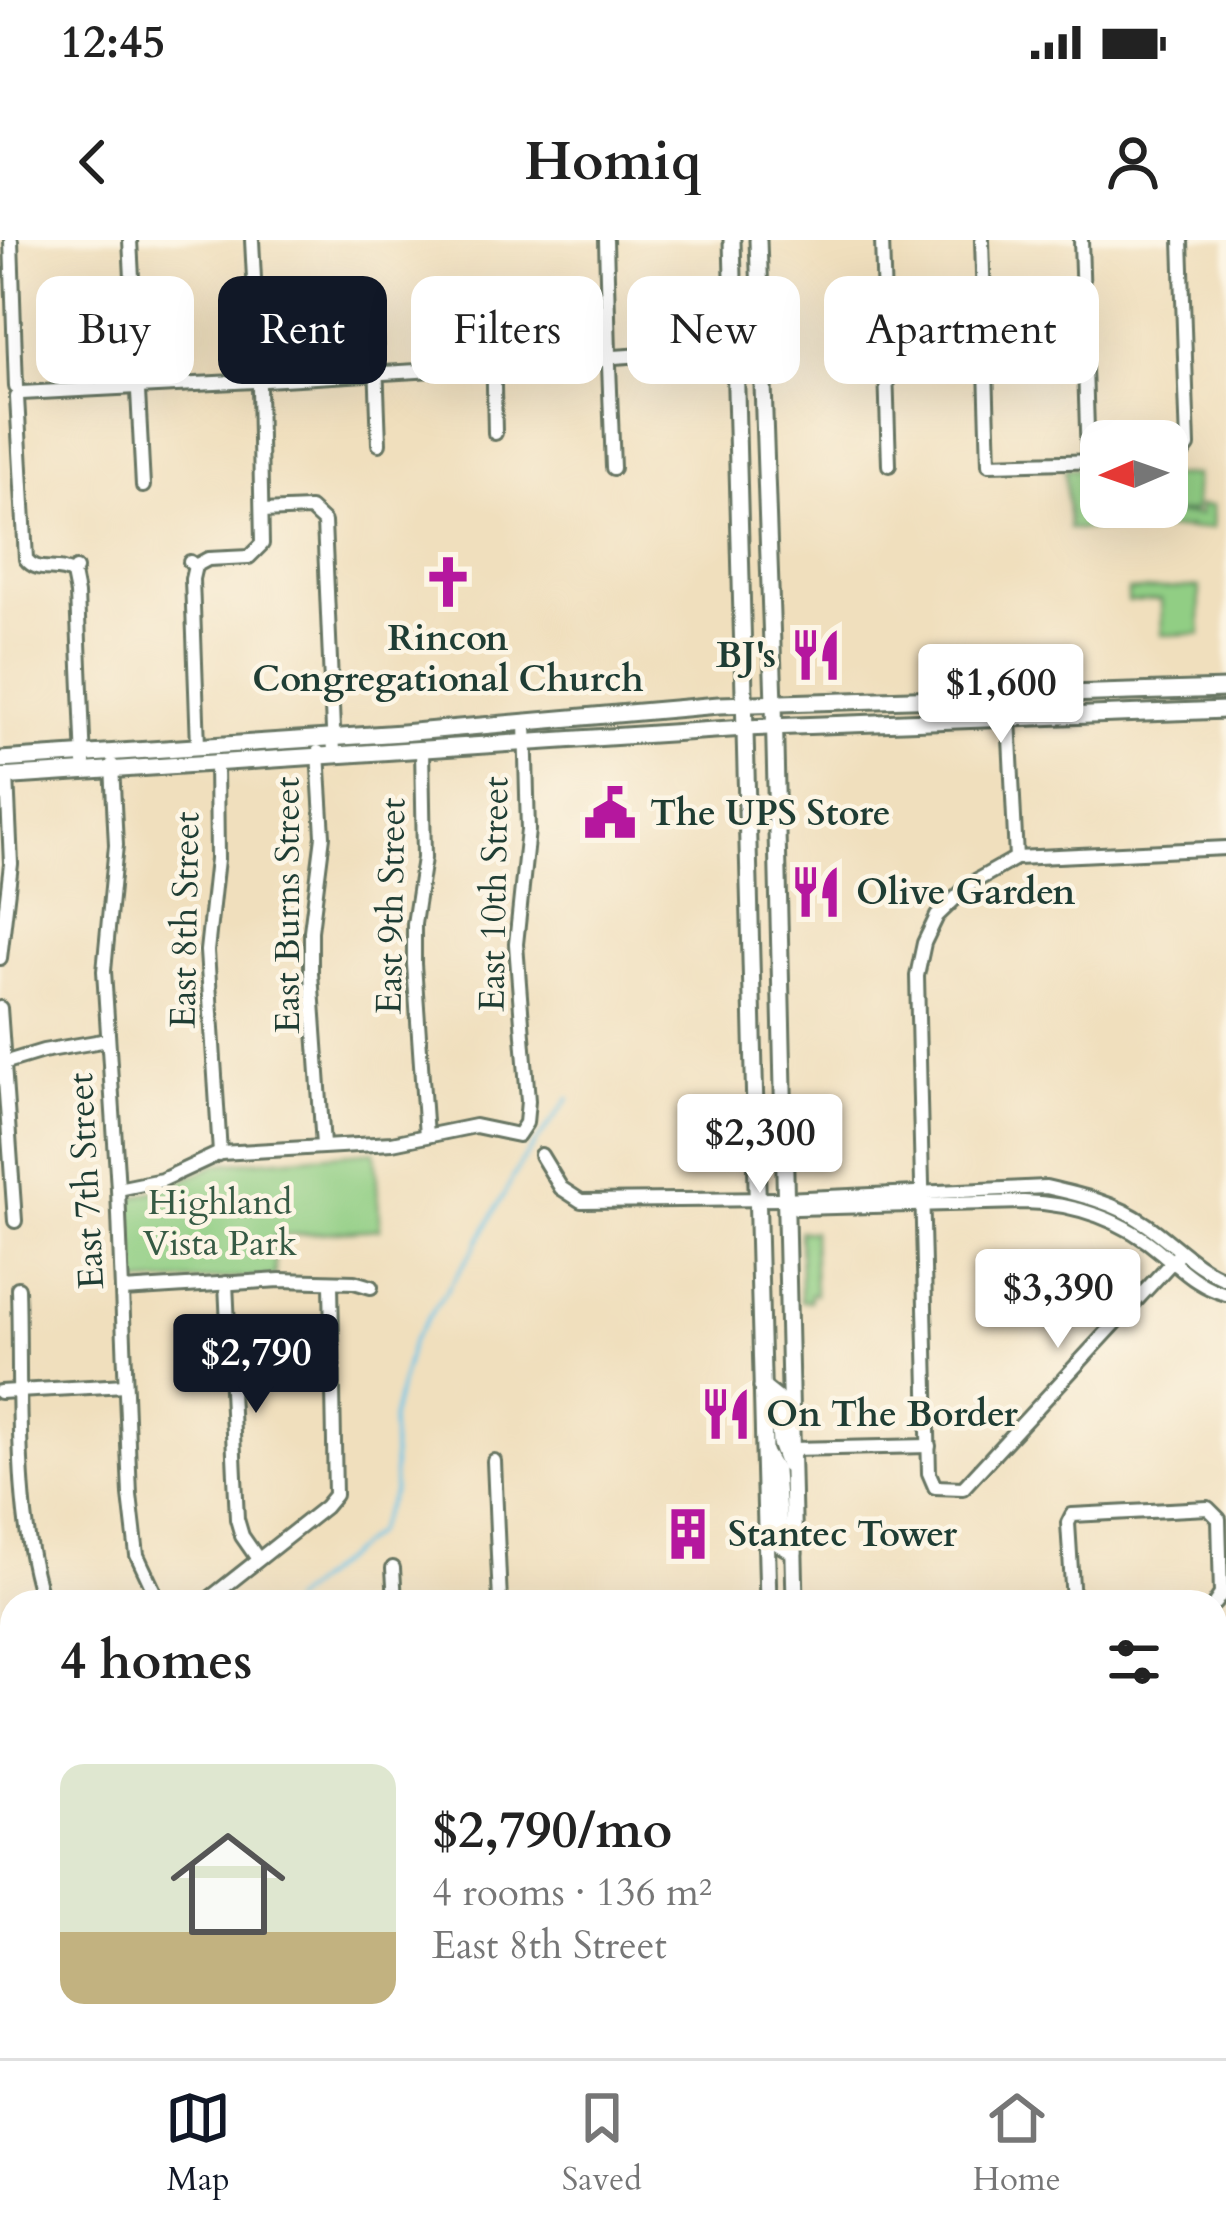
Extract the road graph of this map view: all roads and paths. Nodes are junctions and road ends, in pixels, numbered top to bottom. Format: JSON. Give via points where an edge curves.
{"nodes":[{"id":1,"x":11,"y":240,"type":"edge"},
{"id":2,"x":130,"y":240,"type":"edge"},
{"id":3,"x":252,"y":240,"type":"edge"},
{"id":4,"x":606,"y":240,"type":"edge"},
{"id":5,"x":732,"y":240,"type":"edge"},
{"id":6,"x":758,"y":240,"type":"edge"},
{"id":7,"x":882,"y":240,"type":"edge"},
{"id":8,"x":982,"y":240,"type":"edge"},
{"id":9,"x":1081,"y":240,"type":"edge"},
{"id":10,"x":1181,"y":240,"type":"edge"},
{"id":11,"x":254,"y":276,"type":"edge"},
{"id":12,"x":733,"y":276,"type":"edge"},
{"id":13,"x":759,"y":276,"type":"edge"},
{"id":14,"x":627,"y":359,"type":"edge"},
{"id":15,"x":603,"y":360,"type":"edge"},
{"id":16,"x":610,"y":360,"type":"junction"},
{"id":17,"x":218,"y":383,"type":"edge"},
{"id":18,"x":259,"y":384,"type":"edge"},
{"id":19,"x":378,"y":384,"type":"edge"},
{"id":20,"x":494,"y":384,"type":"edge"},
{"id":21,"x":735,"y":384,"type":"edge"},
{"id":22,"x":761,"y":384,"type":"edge"},
{"id":23,"x":136,"y":387,"type":"junction"},
{"id":24,"x":13,"y":393,"type":"edge"},
{"id":25,"x":1092,"y":420,"type":"edge"},
{"id":26,"x":1186,"y":420,"type":"edge"},
{"id":27,"x":495,"y":433,"type":"dead end"},
{"id":28,"x":379,"y":444,"type":"dead end"},
{"id":29,"x":1080,"y":461,"type":"edge"},
{"id":30,"x":889,"y":465,"type":"dead end"},
{"id":31,"x":613,"y":468,"type":"dead end"},
{"id":32,"x":142,"y":486,"type":"dead end"},
{"id":33,"x":262,"y":512,"type":"junction"},
{"id":34,"x":1224,"y":689,"type":"edge"},
{"id":35,"x":1008,"y":698,"type":"junction"},
{"id":36,"x":774,"y":703,"type":"junction"},
{"id":37,"x":745,"y":704,"type":"junction"},
{"id":38,"x":1226,"y":710,"type":"edge"},
{"id":39,"x":1130,"y":715,"type":"junction"},
{"id":40,"x":1009,"y":720,"type":"junction"},
{"id":41,"x":525,"y":722,"type":"junction"},
{"id":42,"x":745,"y":728,"type":"junction"},
{"id":43,"x":774,"y":728,"type":"junction"},
{"id":44,"x":526,"y":742,"type":"junction"},
{"id":45,"x":326,"y":745,"type":"junction"},
{"id":46,"x":198,"y":746,"type":"junction"},
{"id":47,"x":422,"y":749,"type":"junction"},
{"id":48,"x":111,"y":760,"type":"junction"},
{"id":49,"x":84,"y":761,"type":"junction"},
{"id":50,"x":216,"y":761,"type":"junction"},
{"id":51,"x":2,"y":771,"type":"edge"},
{"id":52,"x":1226,"y":848,"type":"edge"},
{"id":53,"x":1016,"y":858,"type":"junction"},
{"id":54,"x":0,"y":958,"type":"edge"},
{"id":55,"x":0,"y":1008,"type":"edge"},
{"id":56,"x":108,"y":1040,"type":"junction"},
{"id":57,"x":2,"y":1064,"type":"edge"},
{"id":58,"x":426,"y":1136,"type":"junction"},
{"id":59,"x":322,"y":1145,"type":"junction"},
{"id":60,"x":220,"y":1153,"type":"junction"},
{"id":61,"x":541,"y":1155,"type":"dead end"},
{"id":62,"x":118,"y":1189,"type":"junction"},
{"id":63,"x":757,"y":1198,"type":"junction"},
{"id":64,"x":923,"y":1198,"type":"junction"},
{"id":65,"x":784,"y":1199,"type":"junction"},
{"id":66,"x":15,"y":1221,"type":"dead end"},
{"id":67,"x":1177,"y":1257,"type":"junction"},
{"id":68,"x":1226,"y":1279,"type":"edge"},
{"id":69,"x":226,"y":1283,"type":"junction"},
{"id":70,"x":331,"y":1284,"type":"junction"},
{"id":71,"x":371,"y":1287,"type":"dead end"},
{"id":72,"x":18,"y":1288,"type":"dead end"},
{"id":73,"x":123,"y":1290,"type":"junction"},
{"id":74,"x":1226,"y":1294,"type":"edge"},
{"id":75,"x":125,"y":1385,"type":"junction"},
{"id":76,"x":762,"y":1387,"type":"junction"},
{"id":77,"x":22,"y":1391,"type":"junction"},
{"id":78,"x":0,"y":1392,"type":"edge"},
{"id":79,"x":928,"y":1446,"type":"junction"},
{"id":80,"x":791,"y":1449,"type":"junction"},
{"id":81,"x":764,"y":1452,"type":"junction"},
{"id":82,"x":494,"y":1462,"type":"dead end"},
{"id":83,"x":792,"y":1473,"type":"junction"},
{"id":84,"x":794,"y":1552,"type":"junction"},
{"id":85,"x":258,"y":1559,"type":"junction"},
{"id":86,"x":393,"y":1568,"type":"dead end"},
{"id":87,"x":40,"y":1590,"type":"edge"},
{"id":88,"x":151,"y":1590,"type":"edge"},
{"id":89,"x":220,"y":1590,"type":"edge"},
{"id":90,"x":394,"y":1590,"type":"edge"},
{"id":91,"x":499,"y":1590,"type":"edge"},
{"id":92,"x":768,"y":1590,"type":"edge"},
{"id":93,"x":795,"y":1590,"type":"edge"},
{"id":94,"x":1072,"y":1590,"type":"edge"},
{"id":95,"x":1221,"y":1590,"type":"edge"}],
"edges":[{"from":1,"to":24,"type":"street"},
{"from":2,"to":23,"type":"street"},
{"from":3,"to":11,"type":"street"},
{"from":4,"to":16,"type":"street"},
{"from":5,"to":12,"type":"main road"},
{"from":6,"to":13,"type":"main road"},
{"from":7,"to":30,"type":"street"},
{"from":8,"to":29,"type":"street","via":[[989,464]]},
{"from":9,"to":25,"type":"street"},
{"from":10,"to":26,"type":"street"},
{"from":14,"to":16,"type":"street"},
{"from":15,"to":16,"type":"street"},
{"from":16,"to":31,"type":"street"},
{"from":17,"to":23,"type":"street"},
{"from":18,"to":33,"type":"street"},
{"from":19,"to":28,"type":"street"},
{"from":20,"to":27,"type":"street"},
{"from":21,"to":37,"type":"main road"},
{"from":22,"to":36,"type":"main road"},
{"from":23,"to":24,"type":"street"},
{"from":23,"to":32,"type":"street"},
{"from":24,"to":49,"type":"street","via":[[29,565],[75,571]]},
{"from":33,"to":45,"type":"street","name":"East Burns Street","via":[[310,509],[324,522]]},
{"from":33,"to":46,"type":"street","via":[[255,553],[192,564]]},
{"from":34,"to":35,"type":"main road"},
{"from":34,"to":39,"type":"main road","via":[[1210,701],[1148,705]]},
{"from":35,"to":36,"type":"main road"},
{"from":35,"to":40,"type":"street"},
{"from":36,"to":37,"type":"main road"},
{"from":36,"to":43,"type":"main road"},
{"from":37,"to":41,"type":"main road"},
{"from":37,"to":42,"type":"main road"},
{"from":38,"to":39,"type":"main road"},
{"from":39,"to":40,"type":"main road"},
{"from":40,"to":43,"type":"main road"},
{"from":40,"to":53,"type":"street"},
{"from":41,"to":44,"type":"street","name":"East 10th Street"},
{"from":41,"to":45,"type":"main road"},
{"from":42,"to":43,"type":"main road"},
{"from":42,"to":44,"type":"main road"},
{"from":42,"to":63,"type":"main road"},
{"from":43,"to":65,"type":"main road"},
{"from":44,"to":47,"type":"main road"},
{"from":44,"to":58,"type":"street","name":"East 10th Street","via":[[529,830],[516,944],[526,1123],[518,1135],[475,1126]]},
{"from":45,"to":46,"type":"main road"},
{"from":45,"to":47,"type":"main road"},
{"from":45,"to":50,"type":"main road"},
{"from":45,"to":59,"type":"street","name":"East Burns Street","via":[[311,931]]},
{"from":46,"to":48,"type":"main road"},
{"from":47,"to":58,"type":"street","name":"East 9th Street","via":[[424,857],[413,964]]},
{"from":48,"to":49,"type":"main road"},
{"from":48,"to":50,"type":"main road"},
{"from":48,"to":56,"type":"street","name":"East 7th Street"},
{"from":49,"to":51,"type":"main road"},
{"from":50,"to":60,"type":"street","name":"East 8th Street","via":[[207,951]]},
{"from":51,"to":54,"type":"street","via":[[11,864]]},
{"from":52,"to":53,"type":"street"},
{"from":53,"to":64,"type":"street","via":[[970,884],[937,916],[924,943],[917,976]]},
{"from":55,"to":57,"type":"street"},
{"from":56,"to":57,"type":"street"},
{"from":56,"to":62,"type":"street","name":"East 7th Street"},
{"from":57,"to":66,"type":"street"},
{"from":58,"to":59,"type":"street"},
{"from":59,"to":60,"type":"street"},
{"from":60,"to":62,"type":"street","via":[[162,1180]]},
{"from":61,"to":63,"type":"street","via":[[561,1188],[581,1202]]},
{"from":62,"to":73,"type":"street","name":"East 7th Street"},
{"from":63,"to":65,"type":"street"},
{"from":63,"to":76,"type":"main road"},
{"from":64,"to":65,"type":"street"},
{"from":64,"to":67,"type":"street","via":[[1074,1208]]},
{"from":64,"to":79,"type":"street"},
{"from":65,"to":80,"type":"main road"},
{"from":67,"to":68,"type":"street"},
{"from":67,"to":74,"type":"street","via":[[1198,1283]]},
{"from":67,"to":79,"type":"street","via":[[963,1488],[935,1487]]},
{"from":69,"to":70,"type":"street"},
{"from":69,"to":73,"type":"street"},
{"from":69,"to":85,"type":"street","via":[[237,1519]]},
{"from":70,"to":71,"type":"street"},
{"from":70,"to":85,"type":"street","via":[[335,1495]]},
{"from":72,"to":77,"type":"street"},
{"from":73,"to":75,"type":"street","name":"East 7th Street"},
{"from":75,"to":77,"type":"street"},
{"from":75,"to":88,"type":"street","name":"East 7th Street","via":[[135,1544]]},
{"from":76,"to":81,"type":"main road"},
{"from":76,"to":83,"type":"main road","via":[[777,1399],[779,1443]]},
{"from":77,"to":78,"type":"street"},
{"from":77,"to":87,"type":"street","via":[[26,1516]]},
{"from":79,"to":80,"type":"street"},
{"from":80,"to":83,"type":"main road"},
{"from":81,"to":84,"type":"main road","via":[[775,1471],[780,1544]]},
{"from":81,"to":92,"type":"main road"},
{"from":82,"to":91,"type":"street"},
{"from":83,"to":84,"type":"main road"},
{"from":84,"to":93,"type":"main road"},
{"from":85,"to":89,"type":"street"},
{"from":86,"to":90,"type":"street"},
{"from":94,"to":95,"type":"street","via":[[1072,1515],[1208,1508],[1219,1519]]}]}
